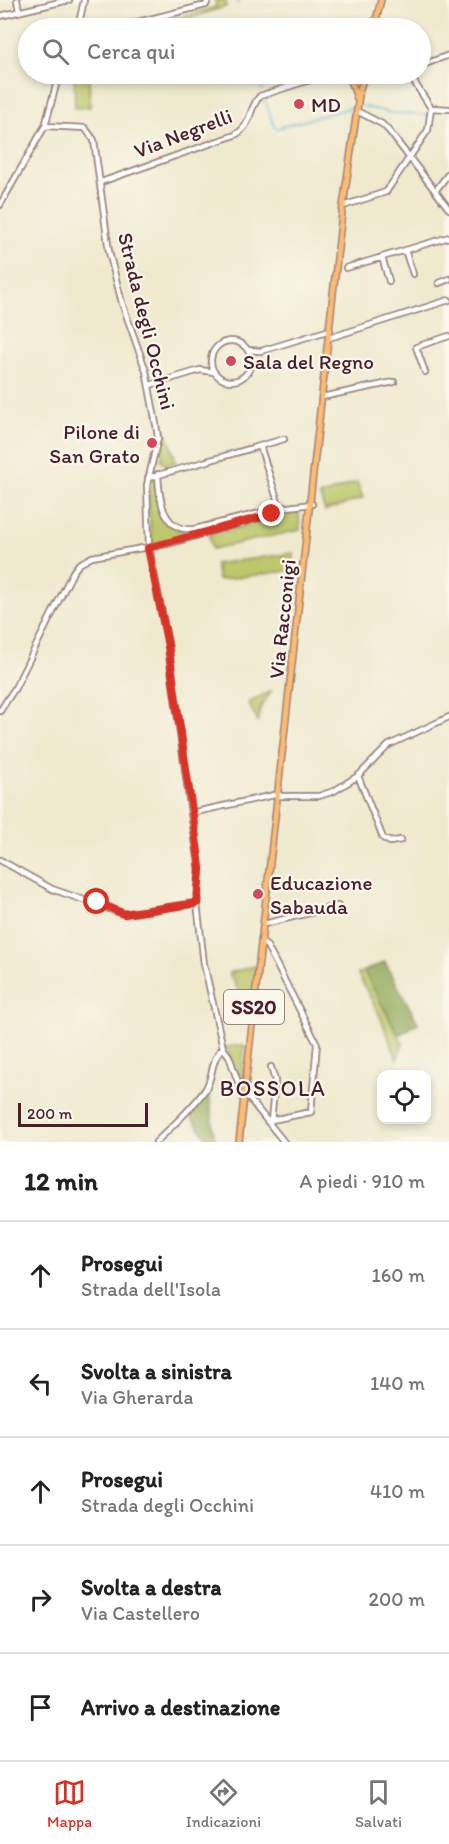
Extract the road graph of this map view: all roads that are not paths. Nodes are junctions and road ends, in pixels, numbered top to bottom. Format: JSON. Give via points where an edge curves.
{"nodes":[{"id":1,"x":26,"y":0,"type":"edge"},
{"id":2,"x":69,"y":0,"type":"edge"},
{"id":3,"x":84,"y":0,"type":"edge"},
{"id":4,"x":381,"y":0,"type":"edge"},
{"id":5,"x":17,"y":1,"type":"edge"},
{"id":6,"x":208,"y":2,"type":"edge"},
{"id":7,"x":19,"y":11,"type":"junction"},
{"id":8,"x":0,"y":16,"type":"edge"},
{"id":9,"x":80,"y":18,"type":"edge"},
{"id":10,"x":150,"y":18,"type":"edge"},
{"id":11,"x":376,"y":18,"type":"edge"},
{"id":12,"x":449,"y":55,"type":"edge"},
{"id":13,"x":431,"y":62,"type":"edge"},
{"id":14,"x":56,"y":84,"type":"edge"},
{"id":15,"x":297,"y":84,"type":"edge"},
{"id":16,"x":352,"y":84,"type":"joint"},
{"id":17,"x":415,"y":84,"type":"edge"},
{"id":18,"x":360,"y":86,"type":"joint"},
{"id":19,"x":358,"y":103,"type":"junction"},
{"id":20,"x":431,"y":108,"type":"junction"},
{"id":21,"x":449,"y":108,"type":"edge"},
{"id":22,"x":357,"y":111,"type":"junction"},
{"id":23,"x":45,"y":126,"type":"junction"},
{"id":24,"x":410,"y":157,"type":"junction"},
{"id":25,"x":449,"y":173,"type":"edge"},
{"id":26,"x":100,"y":182,"type":"junction"},
{"id":27,"x":436,"y":190,"type":"junction"},
{"id":28,"x":0,"y":205,"type":"edge"},
{"id":29,"x":343,"y":206,"type":"junction"},
{"id":30,"x":449,"y":208,"type":"edge"},
{"id":31,"x":449,"y":237,"type":"edge"},
{"id":32,"x":405,"y":250,"type":"junction"},
{"id":33,"x":382,"y":257,"type":"junction"},
{"id":34,"x":346,"y":268,"type":"dead end"},
{"id":35,"x":412,"y":274,"type":"dead end"},
{"id":36,"x":449,"y":279,"type":"edge"},
{"id":37,"x":389,"y":281,"type":"dead end"},
{"id":38,"x":438,"y":283,"type":"dead end"},
{"id":39,"x":449,"y":300,"type":"edge"},
{"id":40,"x":330,"y":330,"type":"junction"},
{"id":41,"x":449,"y":336,"type":"edge"},
{"id":42,"x":329,"y":338,"type":"junction"},
{"id":43,"x":248,"y":350,"type":"junction"},
{"id":44,"x":261,"y":351,"type":"junction"},
{"id":45,"x":211,"y":360,"type":"junction"},
{"id":46,"x":251,"y":360,"type":"junction"},
{"id":47,"x":200,"y":370,"type":"junction"},
{"id":48,"x":214,"y":372,"type":"junction"},
{"id":49,"x":425,"y":372,"type":"dead end"},
{"id":50,"x":394,"y":381,"type":"dead end"},
{"id":51,"x":150,"y":385,"type":"junction"},
{"id":52,"x":322,"y":397,"type":"junction"},
{"id":53,"x":284,"y":439,"type":"dead end"},
{"id":54,"x":260,"y":446,"type":"junction"},
{"id":55,"x":158,"y":474,"type":"junction"},
{"id":56,"x":148,"y":478,"type":"junction"},
{"id":57,"x":312,"y":504,"type":"junction"},
{"id":58,"x":280,"y":507,"type":"junction"},
{"id":59,"x":148,"y":548,"type":"junction"},
{"id":60,"x":0,"y":711,"type":"edge"},
{"id":61,"x":449,"y":717,"type":"edge"},
{"id":62,"x":358,"y":776,"type":"junction"},
{"id":63,"x":279,"y":795,"type":"junction"},
{"id":64,"x":191,"y":813,"type":"junction"},
{"id":65,"x":401,"y":840,"type":"dead end"},
{"id":66,"x":0,"y":860,"type":"edge"},
{"id":67,"x":197,"y":903,"type":"junction"},
{"id":68,"x":338,"y":906,"type":"dead end"},
{"id":69,"x":264,"y":924,"type":"junction"},
{"id":70,"x":261,"y":942,"type":"junction"},
{"id":71,"x":223,"y":1048,"type":"junction"},
{"id":72,"x":271,"y":1067,"type":"dead end"},
{"id":73,"x":245,"y":1088,"type":"junction"},
{"id":74,"x":244,"y":1096,"type":"junction"},
{"id":75,"x":269,"y":1120,"type":"junction"},
{"id":76,"x":156,"y":1142,"type":"edge"},
{"id":77,"x":239,"y":1142,"type":"edge"},
{"id":78,"x":284,"y":1142,"type":"edge"}],
"edges":[{"from":1,"to":5,"type":"street"},
{"from":2,"to":7,"type":"street"},
{"from":3,"to":9,"type":"street"},
{"from":4,"to":11,"type":"main road"},
{"from":5,"to":7,"type":"street"},
{"from":6,"to":10,"type":"street"},
{"from":7,"to":8,"type":"street"},
{"from":12,"to":13,"type":"street"},
{"from":14,"to":23,"type":"street"},
{"from":15,"to":26,"type":"street","name":"Via Negrelli","via":[[260,96],[247,126],[235,135]]},
{"from":16,"to":18,"type":"main road"},
{"from":16,"to":19,"type":"main road","name":"Via Racconigi","number":"SS20"},
{"from":17,"to":20,"type":"street"},
{"from":18,"to":19,"type":"main road","name":"Via Racconigi","number":"SS20"},
{"from":19,"to":22,"type":"main road","name":"Via Racconigi","number":"SS20"},
{"from":20,"to":21,"type":"street"},
{"from":20,"to":24,"type":"street","via":[[428,130]]},
{"from":22,"to":24,"type":"street","via":[[382,124]]},
{"from":22,"to":29,"type":"main road","name":"Via Racconigi","number":"SS20"},
{"from":23,"to":26,"type":"street","name":"Strada degli Occhini","via":[[89,130]]},
{"from":23,"to":28,"type":"street"},
{"from":24,"to":27,"type":"street"},
{"from":24,"to":29,"type":"street","via":[[386,192]]},
{"from":25,"to":27,"type":"street"},
{"from":26,"to":51,"type":"street","name":"Strada degli Occhini","via":[[109,252]]},
{"from":27,"to":30,"type":"street"},
{"from":29,"to":40,"type":"main road","name":"Via Racconigi","number":"SS20"},
{"from":31,"to":32,"type":"street"},
{"from":32,"to":33,"type":"street"},
{"from":32,"to":35,"type":"street"},
{"from":33,"to":34,"type":"street"},
{"from":33,"to":37,"type":"street"},
{"from":36,"to":38,"type":"street"},
{"from":39,"to":42,"type":"street"},
{"from":40,"to":42,"type":"main road","name":"Via Racconigi","number":"SS20"},
{"from":40,"to":44,"type":"street"},
{"from":41,"to":49,"type":"street","via":[[416,347]]},
{"from":42,"to":52,"type":"main road","name":"Via Racconigi","number":"SS20"},
{"from":43,"to":44,"type":"street"},
{"from":43,"to":45,"type":"street","via":[[229,341],[214,349]]},
{"from":43,"to":46,"type":"street"},
{"from":44,"to":46,"type":"street"},
{"from":45,"to":47,"type":"street"},
{"from":45,"to":48,"type":"street"},
{"from":46,"to":48,"type":"street","via":[[247,373],[237,380],[224,380]]},
{"from":47,"to":48,"type":"street"},
{"from":47,"to":51,"type":"street"},
{"from":50,"to":52,"type":"street"},
{"from":51,"to":56,"type":"street","name":"Strada degli Occhini","via":[[158,438]]},
{"from":52,"to":57,"type":"main road","name":"Via Racconigi","number":"SS20"},
{"from":53,"to":54,"type":"street"},
{"from":54,"to":55,"type":"street"},
{"from":54,"to":58,"type":"street"},
{"from":55,"to":56,"type":"street"},
{"from":55,"to":58,"type":"street","via":[[164,512],[170,521],[184,528],[195,529]]},
{"from":56,"to":59,"type":"street","name":"Strada degli Occhini"},
{"from":57,"to":58,"type":"street"},
{"from":57,"to":63,"type":"main road","name":"Via Racconigi","number":"SS20"},
{"from":58,"to":59,"type":"street","via":[[272,514]]},
{"from":59,"to":60,"type":"street","via":[[92,557],[80,564]]},
{"from":59,"to":64,"type":"street","name":"Strada degli Occhini","via":[[168,645]]},
{"from":61,"to":62,"type":"street","via":[[389,745]]},
{"from":62,"to":63,"type":"street","via":[[321,796]]},
{"from":62,"to":65,"type":"street","via":[[383,838],[390,842]]},
{"from":63,"to":64,"type":"street"},
{"from":63,"to":69,"type":"main road","name":"Via Racconigi","number":"SS20"},
{"from":64,"to":67,"type":"street","name":"Strada degli Occhini","via":[[200,869]]},
{"from":66,"to":67,"type":"street","via":[[52,889],[124,914]]},
{"from":67,"to":71,"type":"street","name":"Strada degli Occhini","via":[[204,964]]},
{"from":68,"to":69,"type":"street"},
{"from":69,"to":70,"type":"main road","name":"Via Racconigi","number":"SS20"},
{"from":70,"to":73,"type":"main road","name":"Via Racconigi","number":"SS20"},
{"from":70,"to":75,"type":"street","via":[[267,946],[318,1047],[311,1112]]},
{"from":71,"to":73,"type":"street","name":"Strada degli Occhini","via":[[239,1085]]},
{"from":71,"to":76,"type":"street","via":[[214,1057],[203,1093]]},
{"from":72,"to":75,"type":"street","via":[[275,1081]]},
{"from":73,"to":74,"type":"main road","name":"Via Racconigi","number":"SS20"},
{"from":74,"to":75,"type":"street"},
{"from":74,"to":77,"type":"main road","name":"Via Racconigi","number":"SS20"},
{"from":75,"to":78,"type":"street"}]}
